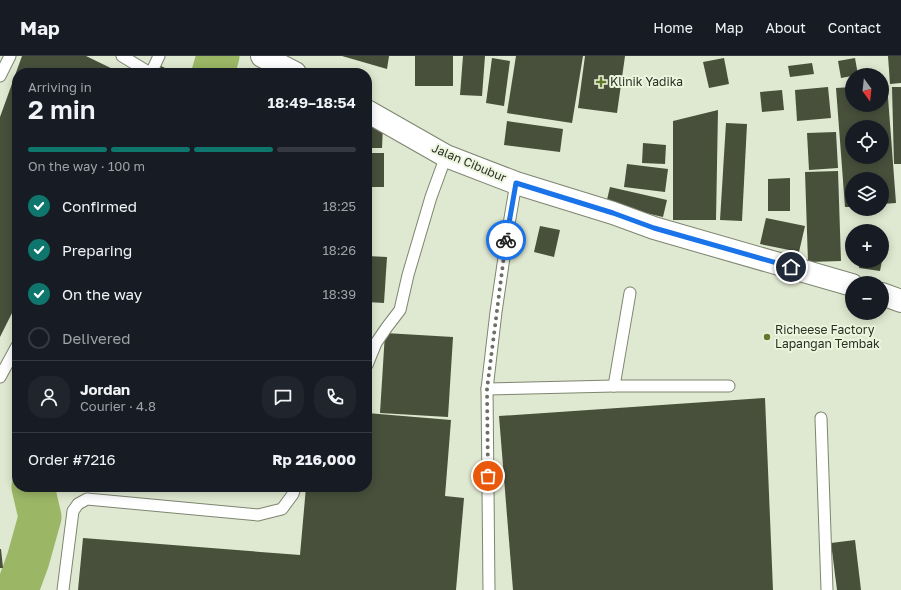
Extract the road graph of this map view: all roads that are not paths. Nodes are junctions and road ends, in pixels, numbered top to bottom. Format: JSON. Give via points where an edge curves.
{"nodes":[{"id":1,"x":10,"y":56,"type":"edge"},
{"id":2,"x":122,"y":56,"type":"edge"},
{"id":3,"x":159,"y":56,"type":"edge"},
{"id":4,"x":262,"y":56,"type":"edge"},
{"id":5,"x":142,"y":68,"type":"edge"},
{"id":6,"x":153,"y":68,"type":"edge"},
{"id":7,"x":286,"y":68,"type":"edge"},
{"id":8,"x":0,"y":76,"type":"edge"},
{"id":9,"x":372,"y":113,"type":"edge"},
{"id":10,"x":446,"y":156,"type":"junction"},
{"id":11,"x":516,"y":183,"type":"junction"},
{"id":12,"x":845,"y":282,"type":"edge"},
{"id":13,"x":630,"y":293,"type":"dead end"},
{"id":14,"x":889,"y":297,"type":"edge"},
{"id":15,"x":901,"y":301,"type":"edge"},
{"id":16,"x":372,"y":353,"type":"edge"},
{"id":17,"x":12,"y":355,"type":"edge"},
{"id":18,"x":0,"y":377,"type":"edge"},
{"id":19,"x":614,"y":386,"type":"junction"},
{"id":20,"x":729,"y":386,"type":"dead end"},
{"id":21,"x":487,"y":389,"type":"junction"},
{"id":22,"x":821,"y":418,"type":"dead end"},
{"id":23,"x":294,"y":492,"type":"edge"},
{"id":24,"x":63,"y":590,"type":"edge"},
{"id":25,"x":488,"y":590,"type":"edge"},
{"id":26,"x":827,"y":590,"type":"edge"}],
"edges":[{"from":1,"to":8,"type":"lane"},
{"from":2,"to":5,"type":"lane"},
{"from":3,"to":6,"type":"lane"},
{"from":4,"to":7,"type":"street"},
{"from":9,"to":10,"type":"street","name":"Jalan Cibubur"},
{"from":10,"to":11,"type":"street","name":"Jalan Cibubur"},
{"from":10,"to":16,"type":"lane","via":[[410,268],[400,310]]},
{"from":11,"to":12,"type":"street","name":"Jalan Cibubur","via":[[654,228]]},
{"from":11,"to":21,"type":"lane","via":[[501,275]]},
{"from":13,"to":19,"type":"lane"},
{"from":14,"to":15,"type":"street"},
{"from":17,"to":18,"type":"lane"},
{"from":19,"to":20,"type":"lane"},
{"from":19,"to":21,"type":"lane"},
{"from":21,"to":25,"type":"lane"},
{"from":22,"to":26,"type":"lane"},
{"from":23,"to":24,"type":"lane","via":[[282,509],[258,515],[86,499],[73,511]]}]}
